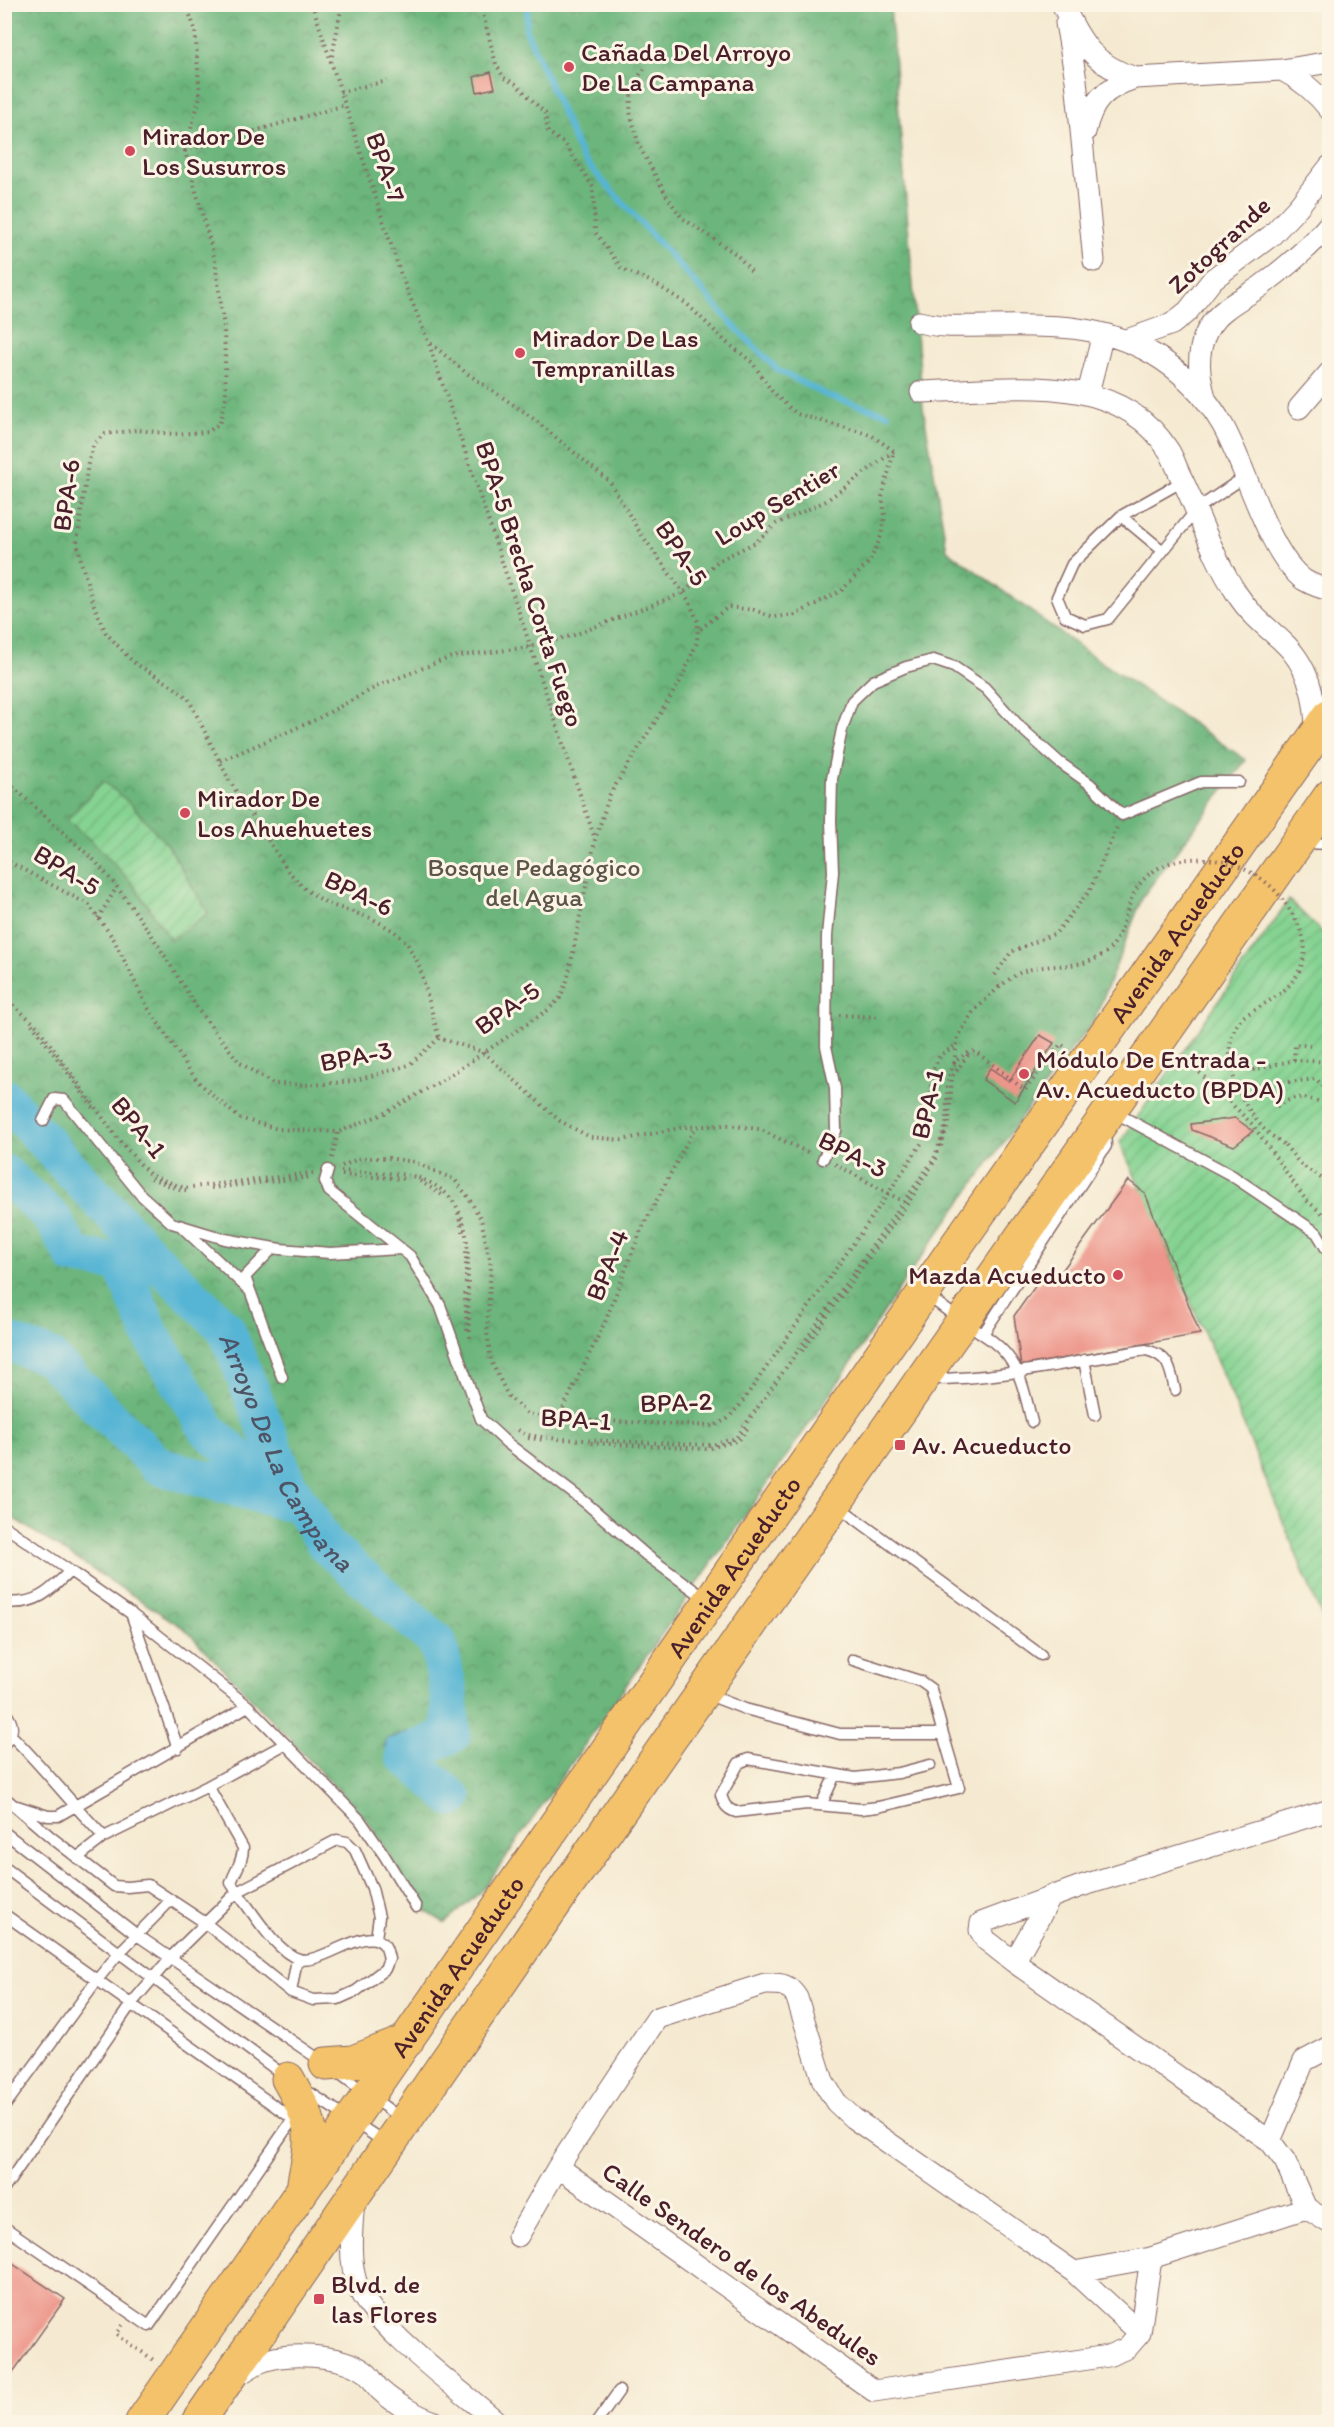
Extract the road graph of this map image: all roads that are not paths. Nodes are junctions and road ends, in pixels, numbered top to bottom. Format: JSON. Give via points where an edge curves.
{"nodes":[{"id":1,"x":1064,"y":6,"type":"edge"},
{"id":2,"x":1329,"y":62,"type":"edge"},
{"id":3,"x":1282,"y":70,"type":"junction"},
{"id":4,"x":1135,"y":78,"type":"junction"},
{"id":5,"x":1329,"y":110,"type":"edge"},
{"id":6,"x":1082,"y":147,"type":"junction"},
{"id":7,"x":1329,"y":166,"type":"edge"},
{"id":8,"x":1326,"y":231,"type":"edge"},
{"id":9,"x":1094,"y":261,"type":"dead end"},
{"id":10,"x":1197,"y":298,"type":"junction"},
{"id":11,"x":1218,"y":317,"type":"junction"},
{"id":12,"x":919,"y":322,"type":"dead end"},
{"id":13,"x":1103,"y":334,"type":"junction"},
{"id":14,"x":1127,"y":340,"type":"junction"},
{"id":15,"x":1329,"y":372,"type":"edge"},
{"id":16,"x":921,"y":392,"type":"dead end"},
{"id":17,"x":1088,"y":393,"type":"junction"},
{"id":18,"x":1206,"y":400,"type":"junction"},
{"id":19,"x":1299,"y":408,"type":"dead end"},
{"id":20,"x":1246,"y":476,"type":"junction"},
{"id":21,"x":1183,"y":481,"type":"junction"},
{"id":22,"x":1197,"y":509,"type":"junction"},
{"id":23,"x":1121,"y":516,"type":"junction"},
{"id":24,"x":1163,"y":551,"type":"junction"},
{"id":25,"x":1329,"y":590,"type":"edge"},
{"id":26,"x":1323,"y":724,"type":"edge"},
{"id":27,"x":1239,"y":782,"type":"dead end"},
{"id":28,"x":1329,"y":796,"type":"edge"},
{"id":29,"x":1295,"y":843,"type":"junction"},
{"id":30,"x":1329,"y":844,"type":"edge"},
{"id":31,"x":1107,"y":1115,"type":"junction"},
{"id":32,"x":43,"y":1121,"type":"dead end"},
{"id":33,"x":823,"y":1159,"type":"road end"},
{"id":34,"x":329,"y":1172,"type":"road end"},
{"id":35,"x":181,"y":1226,"type":"junction"},
{"id":36,"x":273,"y":1248,"type":"junction"},
{"id":37,"x":400,"y":1249,"type":"junction"},
{"id":38,"x":954,"y":1249,"type":"junction"},
{"id":39,"x":1329,"y":1255,"type":"edge"},
{"id":40,"x":992,"y":1279,"type":"junction"},
{"id":41,"x":251,"y":1292,"type":"junction"},
{"id":42,"x":924,"y":1293,"type":"junction"},
{"id":43,"x":972,"y":1328,"type":"junction"},
{"id":44,"x":1084,"y":1360,"type":"junction"},
{"id":45,"x":1019,"y":1372,"type":"junction"},
{"id":46,"x":282,"y":1377,"type":"dead end"},
{"id":47,"x":923,"y":1379,"type":"junction"},
{"id":48,"x":1175,"y":1390,"type":"dead end"},
{"id":49,"x":1095,"y":1415,"type":"dead end"},
{"id":50,"x":1032,"y":1422,"type":"dead end"},
{"id":51,"x":835,"y":1504,"type":"junction"},
{"id":52,"x":4,"y":1526,"type":"edge"},
{"id":53,"x":70,"y":1571,"type":"junction"},
{"id":54,"x":4,"y":1602,"type":"edge"},
{"id":55,"x":711,"y":1603,"type":"junction"},
{"id":56,"x":130,"y":1612,"type":"junction"},
{"id":57,"x":1041,"y":1655,"type":"dead end"},
{"id":58,"x":853,"y":1660,"type":"dead end"},
{"id":59,"x":703,"y":1693,"type":"junction"},
{"id":60,"x":248,"y":1706,"type":"junction"},
{"id":61,"x":4,"y":1711,"type":"edge"},
{"id":62,"x":943,"y":1734,"type":"junction"},
{"id":63,"x":8,"y":1740,"type":"edge"},
{"id":64,"x":285,"y":1744,"type":"junction"},
{"id":65,"x":178,"y":1748,"type":"junction"},
{"id":66,"x":930,"y":1765,"type":"dead end"},
{"id":67,"x":836,"y":1775,"type":"junction"},
{"id":68,"x":208,"y":1786,"type":"junction"},
{"id":69,"x":4,"y":1797,"type":"edge"},
{"id":70,"x":822,"y":1803,"type":"junction"},
{"id":71,"x":13,"y":1805,"type":"junction"},
{"id":72,"x":74,"y":1806,"type":"junction"},
{"id":73,"x":1329,"y":1810,"type":"edge"},
{"id":74,"x":4,"y":1832,"type":"edge"},
{"id":75,"x":104,"y":1837,"type":"junction"},
{"id":76,"x":77,"y":1858,"type":"junction"},
{"id":77,"x":4,"y":1867,"type":"edge"},
{"id":78,"x":237,"y":1892,"type":"junction"},
{"id":79,"x":1052,"y":1895,"type":"junction"},
{"id":80,"x":170,"y":1901,"type":"junction"},
{"id":81,"x":416,"y":1906,"type":"dead end"},
{"id":82,"x":4,"y":1914,"type":"edge"},
{"id":83,"x":204,"y":1922,"type":"junction"},
{"id":84,"x":137,"y":1935,"type":"junction"},
{"id":85,"x":376,"y":1938,"type":"junction"},
{"id":86,"x":118,"y":1954,"type":"junction"},
{"id":87,"x":171,"y":1957,"type":"junction"},
{"id":88,"x":297,"y":1959,"type":"junction"},
{"id":89,"x":1014,"y":1962,"type":"junction"},
{"id":90,"x":151,"y":1979,"type":"junction"},
{"id":91,"x":97,"y":1980,"type":"junction"},
{"id":92,"x":291,"y":1992,"type":"junction"},
{"id":93,"x":131,"y":2004,"type":"junction"},
{"id":94,"x":407,"y":2041,"type":"junction"},
{"id":95,"x":1329,"y":2047,"type":"edge"},
{"id":96,"x":326,"y":2064,"type":"junction"},
{"id":97,"x":288,"y":2079,"type":"junction"},
{"id":98,"x":4,"y":2107,"type":"edge"},
{"id":99,"x":362,"y":2108,"type":"junction"},
{"id":100,"x":398,"y":2134,"type":"junction"},
{"id":101,"x":1270,"y":2140,"type":"junction"},
{"id":102,"x":558,"y":2167,"type":"junction"},
{"id":103,"x":4,"y":2189,"type":"edge"},
{"id":104,"x":302,"y":2193,"type":"junction"},
{"id":105,"x":354,"y":2196,"type":"junction"},
{"id":106,"x":1306,"y":2208,"type":"junction"},
{"id":107,"x":1329,"y":2223,"type":"edge"},
{"id":108,"x":4,"y":2227,"type":"edge"},
{"id":109,"x":518,"y":2236,"type":"dead end"},
{"id":110,"x":1151,"y":2258,"type":"junction"},
{"id":111,"x":1074,"y":2272,"type":"junction"},
{"id":112,"x":1140,"y":2333,"type":"junction"},
{"id":113,"x":367,"y":2372,"type":"junction"},
{"id":114,"x":226,"y":2382,"type":"junction"},
{"id":115,"x":619,"y":2391,"type":"dead end"},
{"id":116,"x":142,"y":2422,"type":"edge"},
{"id":117,"x":198,"y":2422,"type":"edge"},
{"id":118,"x":435,"y":2422,"type":"edge"},
{"id":119,"x":442,"y":2422,"type":"edge"},
{"id":120,"x":497,"y":2422,"type":"edge"},
{"id":121,"x":597,"y":2422,"type":"edge"}],
"edges":[{"from":1,"to":4,"type":"street","via":[[1086,47],[1101,62]]},
{"from":1,"to":6,"type":"street"},
{"from":2,"to":3,"type":"street"},
{"from":3,"to":4,"type":"street"},
{"from":3,"to":5,"type":"street","via":[[1316,92]]},
{"from":4,"to":6,"type":"street","via":[[1114,85],[1093,106]]},
{"from":6,"to":9,"type":"street"},
{"from":7,"to":10,"type":"street","name":"Zotogrande","via":[[1272,235],[1213,279]]},
{"from":8,"to":11,"type":"street","name":"Zotogrande"},
{"from":10,"to":11,"type":"street"},
{"from":10,"to":14,"type":"street","name":"Zotogrande","via":[[1172,324]]},
{"from":11,"to":18,"type":"street","name":"Zotogrande","via":[[1203,337],[1198,355]]},
{"from":12,"to":13,"type":"street","via":[[939,327],[1060,325]]},
{"from":13,"to":14,"type":"street"},
{"from":13,"to":17,"type":"street"},
{"from":14,"to":18,"type":"street","via":[[1177,369]]},
{"from":15,"to":19,"type":"street"},
{"from":16,"to":17,"type":"street","via":[[1060,389]]},
{"from":17,"to":21,"type":"street","via":[[1124,407],[1143,421],[1169,451]]},
{"from":18,"to":20,"type":"street","via":[[1223,425]]},
{"from":20,"to":22,"type":"lane"},
{"from":20,"to":25,"type":"street","via":[[1290,566],[1305,580]]},
{"from":21,"to":22,"type":"street"},
{"from":21,"to":23,"type":"lane"},
{"from":22,"to":24,"type":"lane"},
{"from":22,"to":26,"type":"street","via":[[1214,555],[1237,594],[1250,613],[1299,660]]},
{"from":23,"to":24,"type":"lane"},
{"from":23,"to":24,"type":"lane","via":[[1072,564],[1057,597],[1065,616],[1085,625],[1108,619]]},
{"from":26,"to":38,"type":"main road","name":"Avenida Acueducto"},
{"from":27,"to":33,"type":"lane","via":[[1201,782],[1122,815],[1020,727],[984,688],[954,667],[933,660],[873,681],[852,701],[832,780],[833,872],[827,936],[826,1046],[835,1088],[836,1131]]},
{"from":28,"to":29,"type":"main road","name":"Avenida Acueducto"},
{"from":29,"to":30,"type":"lane"},
{"from":29,"to":31,"type":"main road","name":"Avenida Acueducto"},
{"from":31,"to":39,"type":"lane","via":[[1231,1175],[1317,1233]]},
{"from":31,"to":40,"type":"main road","name":"Avenida Acueducto"},
{"from":31,"to":43,"type":"lane","via":[[1106,1146]]},
{"from":32,"to":35,"type":"lane","via":[[54,1099],[64,1100],[140,1194],[172,1223]]},
{"from":34,"to":37,"type":"lane","via":[[325,1181],[329,1191]]},
{"from":35,"to":36,"type":"lane"},
{"from":35,"to":41,"type":"lane"},
{"from":36,"to":37,"type":"lane","via":[[330,1253]]},
{"from":36,"to":41,"type":"lane","via":[[245,1277]]},
{"from":37,"to":55,"type":"lane","via":[[410,1256],[440,1305],[481,1419],[646,1555]]},
{"from":38,"to":40,"type":"main road"},
{"from":38,"to":42,"type":"main road","name":"Avenida Acueducto"},
{"from":40,"to":43,"type":"main road","name":"Avenida Acueducto"},
{"from":41,"to":46,"type":"lane"},
{"from":42,"to":43,"type":"lane"},
{"from":42,"to":55,"type":"main road","name":"Avenida Acueducto"},
{"from":43,"to":45,"type":"lane","via":[[997,1343]]},
{"from":43,"to":47,"type":"main road","name":"Avenida Acueducto"},
{"from":44,"to":45,"type":"lane"},
{"from":44,"to":48,"type":"lane","via":[[1146,1350],[1160,1354],[1169,1365]]},
{"from":44,"to":49,"type":"lane"},
{"from":45,"to":47,"type":"lane","via":[[970,1379]]},
{"from":45,"to":50,"type":"lane"},
{"from":47,"to":51,"type":"main road","name":"Avenida Acueducto"},
{"from":51,"to":57,"type":"lane"},
{"from":51,"to":59,"type":"main road","name":"Avenida Acueducto"},
{"from":52,"to":53,"type":"lane"},
{"from":53,"to":54,"type":"lane","via":[[47,1594],[16,1604]]},
{"from":53,"to":56,"type":"lane"},
{"from":55,"to":94,"type":"main road","name":"Avenida Acueducto"},
{"from":56,"to":60,"type":"lane"},
{"from":56,"to":65,"type":"lane"},
{"from":58,"to":62,"type":"lane","via":[[920,1680],[931,1689]]},
{"from":59,"to":62,"type":"lane","via":[[745,1709],[840,1734]]},
{"from":59,"to":100,"type":"main road","name":"Avenida Acueducto"},
{"from":60,"to":64,"type":"lane"},
{"from":60,"to":65,"type":"lane"},
{"from":61,"to":63,"type":"lane","via":[[13,1727]]},
{"from":62,"to":70,"type":"lane","via":[[959,1788],[861,1809]]},
{"from":63,"to":72,"type":"lane","via":[[37,1761]]},
{"from":64,"to":68,"type":"lane"},
{"from":64,"to":81,"type":"lane","via":[[360,1820]]},
{"from":65,"to":72,"type":"lane"},
{"from":66,"to":67,"type":"lane","via":[[855,1778]]},
{"from":67,"to":70,"type":"lane"},
{"from":67,"to":70,"type":"lane","via":[[748,1759],[739,1763],[721,1794],[729,1810],[736,1812]]},
{"from":68,"to":75,"type":"lane"},
{"from":68,"to":78,"type":"lane","via":[[243,1848],[243,1858],[231,1883]]},
{"from":69,"to":71,"type":"lane"},
{"from":71,"to":72,"type":"lane","via":[[48,1816],[58,1816]]},
{"from":71,"to":76,"type":"lane"},
{"from":72,"to":75,"type":"lane"},
{"from":73,"to":79,"type":"street"},
{"from":74,"to":84,"type":"lane"},
{"from":75,"to":76,"type":"lane"},
{"from":76,"to":80,"type":"lane","via":[[114,1886],[148,1885]]},
{"from":77,"to":86,"type":"lane"},
{"from":78,"to":83,"type":"lane"},
{"from":78,"to":85,"type":"lane","via":[[337,1840],[347,1842],[355,1850],[372,1888],[379,1917]]},
{"from":78,"to":88,"type":"lane","via":[[279,1945]]},
{"from":79,"to":89,"type":"street"},
{"from":79,"to":89,"type":"street","via":[[981,1923],[986,1940]]},
{"from":80,"to":83,"type":"lane"},
{"from":80,"to":84,"type":"lane"},
{"from":82,"to":91,"type":"lane"},
{"from":83,"to":87,"type":"lane"},
{"from":83,"to":92,"type":"lane"},
{"from":84,"to":86,"type":"lane"},
{"from":84,"to":87,"type":"lane"},
{"from":85,"to":88,"type":"lane","via":[[364,1938],[310,1961]]},
{"from":85,"to":92,"type":"lane","via":[[384,1945],[389,1959],[385,1969],[356,1991],[338,1999],[313,2000]]},
{"from":86,"to":90,"type":"lane"},
{"from":86,"to":91,"type":"lane"},
{"from":87,"to":90,"type":"lane"},
{"from":87,"to":96,"type":"lane"},
{"from":88,"to":92,"type":"lane"},
{"from":89,"to":101,"type":"street"},
{"from":90,"to":93,"type":"lane"},
{"from":90,"to":97,"type":"lane"},
{"from":91,"to":93,"type":"lane"},
{"from":91,"to":98,"type":"lane"},
{"from":93,"to":103,"type":"lane"},
{"from":93,"to":108,"type":"lane","via":[[293,2119],[149,2326]]},
{"from":94,"to":96,"type":"main road","via":[[353,2062]]},
{"from":94,"to":99,"type":"main road","name":"Avenida Acueducto"},
{"from":95,"to":101,"type":"street","via":[[1304,2061]]},
{"from":96,"to":99,"type":"lane"},
{"from":97,"to":99,"type":"lane"},
{"from":97,"to":104,"type":"main road","via":[[308,2114],[312,2141]]},
{"from":99,"to":100,"type":"lane"},
{"from":99,"to":100,"type":"lane"},
{"from":99,"to":104,"type":"main road","name":"Avenida Acueducto"},
{"from":100,"to":105,"type":"main road","name":"Avenida Acueducto"},
{"from":101,"to":106,"type":"street","via":[[1285,2161]]},
{"from":102,"to":109,"type":"street"},
{"from":102,"to":111,"type":"street","via":[[657,2018],[765,1984],[780,1984],[791,1988],[797,1998],[823,2080],[836,2102],[853,2118]]},
{"from":102,"to":112,"type":"street","name":"Calle Sendero de los Abedules","via":[[874,2391],[1108,2356],[1127,2348]]},
{"from":104,"to":116,"type":"main road","name":"Avenida Acueducto"},
{"from":105,"to":114,"type":"main road","name":"Avenida Acueducto"},
{"from":105,"to":120,"type":"street","via":[[353,2265],[365,2302],[392,2331]]},
{"from":106,"to":107,"type":"street"},
{"from":106,"to":110,"type":"street"},
{"from":110,"to":111,"type":"street"},
{"from":110,"to":112,"type":"street"},
{"from":111,"to":112,"type":"street"},
{"from":113,"to":114,"type":"street","via":[[322,2356],[291,2356],[260,2362]]},
{"from":113,"to":118,"type":"street","via":[[380,2390],[420,2417]]},
{"from":113,"to":119,"type":"street","via":[[385,2376],[428,2406]]},
{"from":114,"to":117,"type":"main road","name":"Avenida Acueducto"},
{"from":115,"to":121,"type":"lane"}]}
